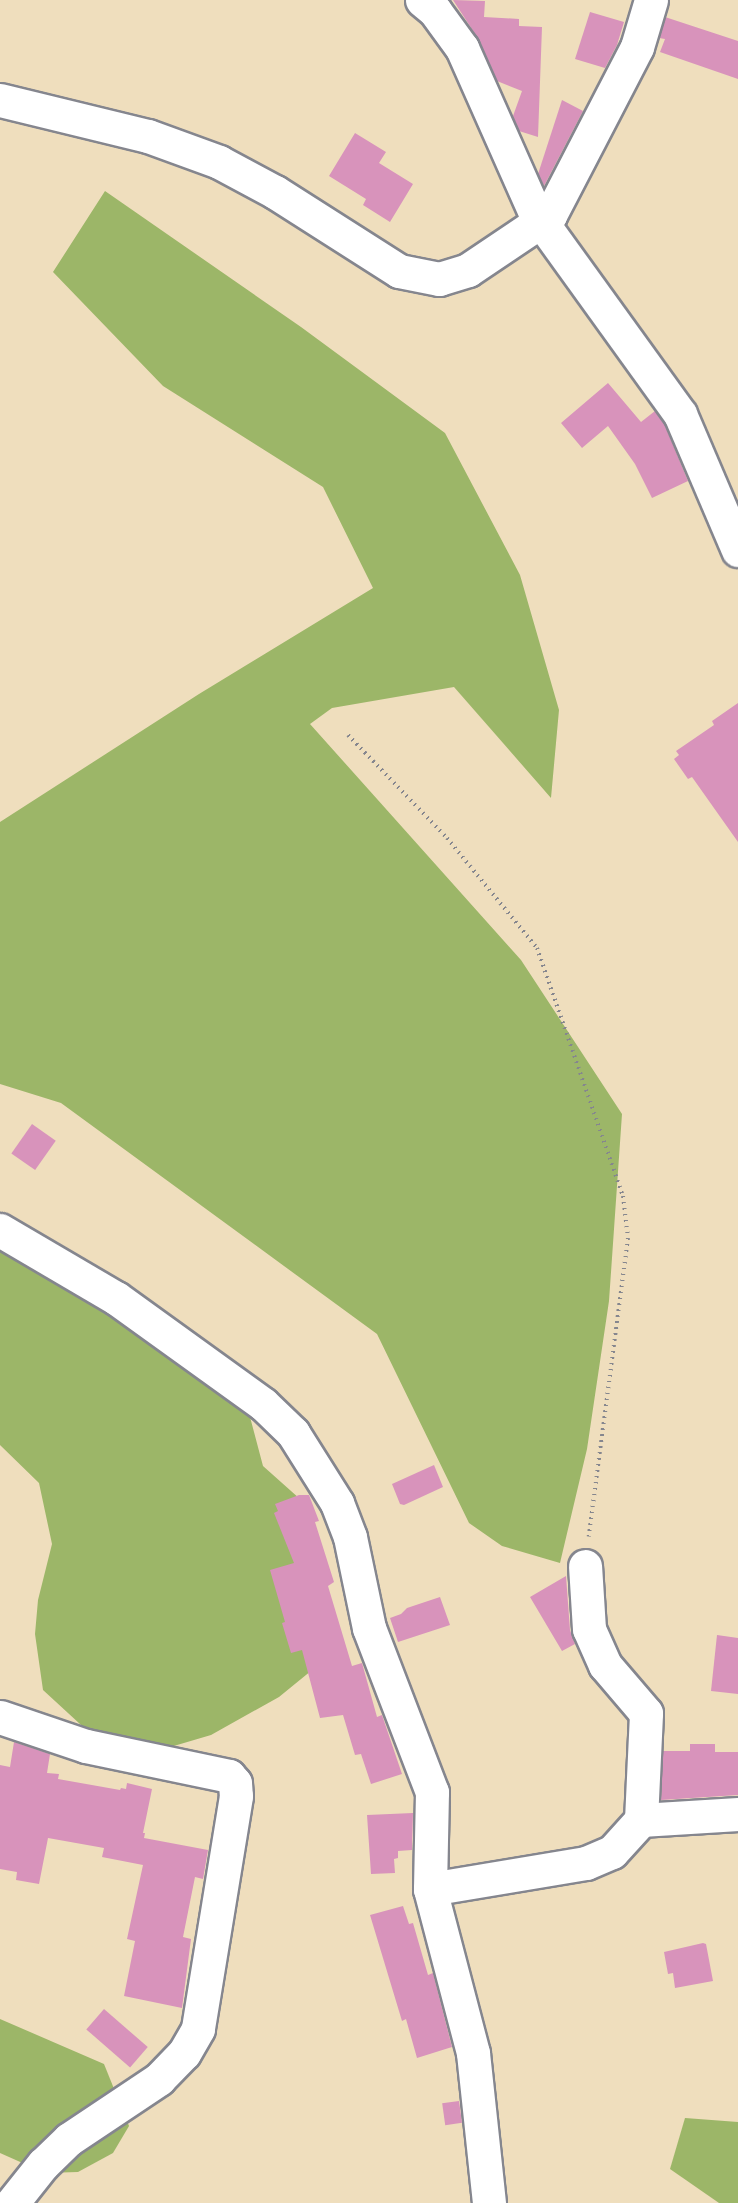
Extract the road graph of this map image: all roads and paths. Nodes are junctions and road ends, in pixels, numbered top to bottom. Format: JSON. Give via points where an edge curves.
{"nodes":[{"id":1,"x":422,"y":0,"type":"edge"},
{"id":2,"x":651,"y":0,"type":"edge"},
{"id":3,"x":0,"y":100,"type":"edge"},
{"id":4,"x":542,"y":223,"type":"junction"},
{"id":5,"x":738,"y":550,"type":"edge"},
{"id":6,"x":348,"y":735,"type":"dead end"},
{"id":7,"x":0,"y":1230,"type":"edge"},
{"id":8,"x":585,"y":1566,"type":"joint"},
{"id":9,"x":0,"y":1717,"type":"edge"},
{"id":10,"x":738,"y":1814,"type":"edge"},
{"id":11,"x":641,"y":1820,"type":"junction"},
{"id":12,"x":430,"y":1889,"type":"junction"},
{"id":13,"x":12,"y":2203,"type":"edge"},
{"id":14,"x":489,"y":2203,"type":"edge"}],
"edges":[{"from":1,"to":4,"type":"street","via":[[462,48]]},
{"from":2,"to":4,"type":"street","via":[[637,47],[550,215]]},
{"from":3,"to":4,"type":"street","via":[[148,136],[219,162],[275,192],[399,271],[439,279],[468,270]]},
{"from":4,"to":5,"type":"street","via":[[680,414]]},
{"from":6,"to":8,"type":"path","via":[[447,838],[537,948],[623,1196],[628,1238]]},
{"from":7,"to":12,"type":"street","via":[[116,1298],[263,1404],[293,1433],[337,1503],[350,1537],[369,1628],[432,1792]]},
{"from":8,"to":11,"type":"street","via":[[589,1629],[604,1665],[646,1713]]},
{"from":9,"to":13,"type":"street","via":[[86,1746],[228,1776],[235,1783],[236,1796],[198,2028],[184,2052],[159,2079],[69,2139]]},
{"from":10,"to":11,"type":"street"},
{"from":11,"to":12,"type":"street","via":[[612,1852],[586,1863]]},
{"from":12,"to":14,"type":"street","via":[[472,2053]]}]}
